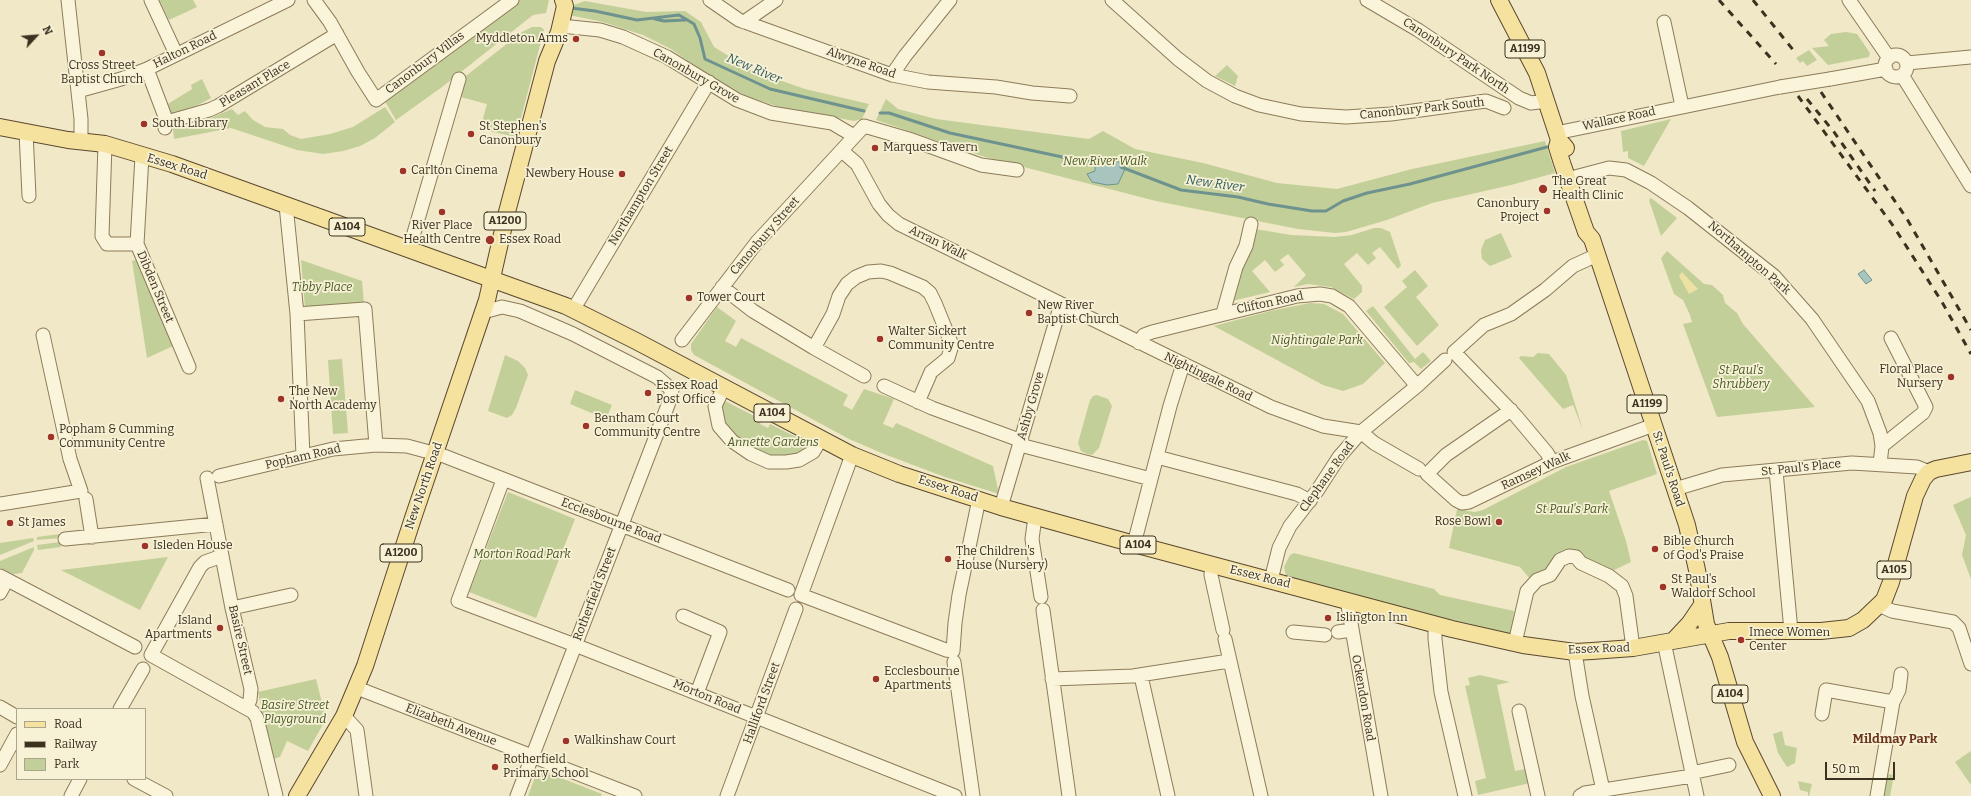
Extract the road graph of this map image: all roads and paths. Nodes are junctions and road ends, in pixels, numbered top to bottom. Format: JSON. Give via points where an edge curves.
{"nodes":[{"id":1,"x":68,"y":0,"type":"edge"},
{"id":2,"x":151,"y":0,"type":"edge"},
{"id":3,"x":288,"y":0,"type":"edge"},
{"id":4,"x":314,"y":0,"type":"edge"},
{"id":5,"x":512,"y":0,"type":"edge"},
{"id":6,"x":561,"y":0,"type":"edge"},
{"id":7,"x":710,"y":0,"type":"edge"},
{"id":8,"x":776,"y":0,"type":"edge"},
{"id":9,"x":950,"y":0,"type":"edge"},
{"id":10,"x":1112,"y":0,"type":"edge"},
{"id":11,"x":1367,"y":0,"type":"edge"},
{"id":12,"x":1499,"y":0,"type":"edge"},
{"id":13,"x":1849,"y":0,"type":"edge"},
{"id":14,"x":744,"y":22,"type":"junction"},
{"id":15,"x":1664,"y":22,"type":"dead end"},
{"id":16,"x":561,"y":26,"type":"junction"},
{"id":17,"x":337,"y":34,"type":"junction"},
{"id":18,"x":176,"y":54,"type":"junction"},
{"id":19,"x":1971,"y":57,"type":"edge"},
{"id":20,"x":547,"y":61,"type":"junction"},
{"id":21,"x":1888,"y":64,"type":"junction"},
{"id":22,"x":147,"y":69,"type":"junction"},
{"id":23,"x":1904,"y":69,"type":"junction"},
{"id":24,"x":892,"y":76,"type":"junction"},
{"id":25,"x":459,"y":80,"type":"dead end"},
{"id":26,"x":709,"y":82,"type":"junction"},
{"id":27,"x":78,"y":91,"type":"junction"},
{"id":28,"x":1070,"y":96,"type":"dead end"},
{"id":29,"x":1547,"y":101,"type":"junction"},
{"id":30,"x":1682,"y":106,"type":"junction"},
{"id":31,"x":1504,"y":108,"type":"dead end"},
{"id":32,"x":0,"y":127,"type":"edge"},
{"id":33,"x":26,"y":132,"type":"junction"},
{"id":34,"x":854,"y":136,"type":"junction"},
{"id":35,"x":1558,"y":136,"type":"junction"},
{"id":36,"x":81,"y":142,"type":"junction"},
{"id":37,"x":105,"y":144,"type":"junction"},
{"id":38,"x":842,"y":151,"type":"junction"},
{"id":39,"x":142,"y":156,"type":"junction"},
{"id":40,"x":1017,"y":170,"type":"dead end"},
{"id":41,"x":1575,"y":177,"type":"junction"},
{"id":42,"x":1971,"y":186,"type":"edge"},
{"id":43,"x":29,"y":196,"type":"dead end"},
{"id":44,"x":286,"y":205,"type":"junction"},
{"id":45,"x":1251,"y":224,"type":"dead end"},
{"id":46,"x":1592,"y":239,"type":"junction"},
{"id":47,"x":137,"y":244,"type":"junction"},
{"id":48,"x":409,"y":250,"type":"junction"},
{"id":49,"x":1597,"y":255,"type":"junction"},
{"id":50,"x":492,"y":279,"type":"junction"},
{"id":51,"x":722,"y":287,"type":"junction"},
{"id":52,"x":1061,"y":304,"type":"junction"},
{"id":53,"x":573,"y":310,"type":"junction"},
{"id":54,"x":483,"y":312,"type":"junction"},
{"id":55,"x":1223,"y":313,"type":"junction"},
{"id":56,"x":297,"y":314,"type":"junction"},
{"id":57,"x":43,"y":335,"type":"dead end"},
{"id":58,"x":1892,"y":338,"type":"dead end"},
{"id":59,"x":682,"y":340,"type":"dead end"},
{"id":60,"x":1139,"y":343,"type":"junction"},
{"id":61,"x":814,"y":348,"type":"junction"},
{"id":62,"x":1450,"y":356,"type":"junction"},
{"id":63,"x":1183,"y":364,"type":"junction"},
{"id":64,"x":189,"y":367,"type":"dead end"},
{"id":65,"x":864,"y":376,"type":"dead end"},
{"id":66,"x":884,"y":386,"type":"dead end"},
{"id":67,"x":1417,"y":386,"type":"junction"},
{"id":68,"x":724,"y":387,"type":"junction"},
{"id":69,"x":918,"y":402,"type":"junction"},
{"id":70,"x":1511,"y":410,"type":"junction"},
{"id":71,"x":1654,"y":425,"type":"junction"},
{"id":72,"x":1361,"y":432,"type":"junction"},
{"id":73,"x":821,"y":439,"type":"junction"},
{"id":74,"x":1021,"y":443,"type":"junction"},
{"id":75,"x":376,"y":445,"type":"junction"},
{"id":76,"x":1882,"y":446,"type":"junction"},
{"id":77,"x":435,"y":453,"type":"junction"},
{"id":78,"x":852,"y":455,"type":"junction"},
{"id":79,"x":303,"y":456,"type":"junction"},
{"id":80,"x":1157,"y":457,"type":"junction"},
{"id":81,"x":1552,"y":462,"type":"junction"},
{"id":82,"x":1971,"y":462,"type":"edge"},
{"id":83,"x":1880,"y":464,"type":"junction"},
{"id":84,"x":1776,"y":470,"type":"junction"},
{"id":85,"x":1423,"y":472,"type":"junction"},
{"id":86,"x":1929,"y":472,"type":"junction"},
{"id":87,"x":213,"y":477,"type":"joint"},
{"id":88,"x":1151,"y":479,"type":"junction"},
{"id":89,"x":504,"y":480,"type":"junction"},
{"id":90,"x":1675,"y":489,"type":"junction"},
{"id":91,"x":84,"y":495,"type":"junction"},
{"id":92,"x":979,"y":500,"type":"junction"},
{"id":93,"x":1310,"y":501,"type":"junction"},
{"id":94,"x":0,"y":504,"type":"edge"},
{"id":95,"x":1001,"y":507,"type":"junction"},
{"id":96,"x":1035,"y":517,"type":"junction"},
{"id":97,"x":216,"y":524,"type":"junction"},
{"id":98,"x":622,"y":526,"type":"junction"},
{"id":99,"x":92,"y":537,"type":"junction"},
{"id":100,"x":65,"y":539,"type":"dead end"},
{"id":101,"x":1134,"y":544,"type":"junction"},
{"id":102,"x":222,"y":556,"type":"junction"},
{"id":103,"x":1212,"y":565,"type":"junction"},
{"id":104,"x":3,"y":578,"type":"edge"},
{"id":105,"x":1270,"y":580,"type":"junction"},
{"id":106,"x":788,"y":590,"type":"dead end"},
{"id":107,"x":0,"y":593,"type":"edge"},
{"id":108,"x":291,"y":595,"type":"dead end"},
{"id":109,"x":1347,"y":600,"type":"junction"},
{"id":110,"x":1702,"y":605,"type":"junction"},
{"id":111,"x":1879,"y":605,"type":"junction"},
{"id":112,"x":232,"y":608,"type":"junction"},
{"id":113,"x":796,"y":609,"type":"dead end"},
{"id":114,"x":683,"y":616,"type":"dead end"},
{"id":115,"x":1435,"y":624,"type":"junction"},
{"id":116,"x":1351,"y":630,"type":"junction"},
{"id":117,"x":1791,"y":631,"type":"junction"},
{"id":118,"x":1293,"y":632,"type":"dead end"},
{"id":119,"x":1710,"y":634,"type":"junction"},
{"id":120,"x":1669,"y":641,"type":"junction"},
{"id":121,"x":1515,"y":643,"type":"junction"},
{"id":122,"x":575,"y":645,"type":"junction"},
{"id":123,"x":135,"y":647,"type":"dead end"},
{"id":124,"x":1633,"y":648,"type":"junction"},
{"id":125,"x":1575,"y":652,"type":"junction"},
{"id":126,"x":954,"y":657,"type":"junction"},
{"id":127,"x":1229,"y":661,"type":"junction"},
{"id":128,"x":1971,"y":664,"type":"edge"},
{"id":129,"x":143,"y":669,"type":"dead end"},
{"id":130,"x":1901,"y":674,"type":"dead end"},
{"id":131,"x":1141,"y":676,"type":"junction"},
{"id":132,"x":1052,"y":679,"type":"junction"},
{"id":133,"x":357,"y":688,"type":"junction"},
{"id":134,"x":697,"y":693,"type":"junction"},
{"id":135,"x":1893,"y":702,"type":"junction"},
{"id":136,"x":0,"y":707,"type":"edge"},
{"id":137,"x":247,"y":707,"type":"junction"},
{"id":138,"x":121,"y":708,"type":"edge"},
{"id":139,"x":1519,"y":711,"type":"dead end"},
{"id":140,"x":1822,"y":714,"type":"dead end"},
{"id":141,"x":16,"y":716,"type":"edge"},
{"id":142,"x":344,"y":716,"type":"junction"},
{"id":143,"x":757,"y":717,"type":"junction"},
{"id":144,"x":16,"y":736,"type":"edge"},
{"id":145,"x":533,"y":756,"type":"junction"},
{"id":146,"x":0,"y":765,"type":"edge"},
{"id":147,"x":1730,"y":765,"type":"dead end"},
{"id":148,"x":1691,"y":774,"type":"junction"},
{"id":149,"x":79,"y":780,"type":"edge"},
{"id":150,"x":136,"y":780,"type":"edge"},
{"id":151,"x":1603,"y":790,"type":"junction"},
{"id":152,"x":71,"y":796,"type":"edge"},
{"id":153,"x":166,"y":796,"type":"edge"},
{"id":154,"x":276,"y":796,"type":"edge"},
{"id":155,"x":297,"y":796,"type":"edge"},
{"id":156,"x":366,"y":796,"type":"edge"},
{"id":157,"x":517,"y":796,"type":"edge"},
{"id":158,"x":635,"y":796,"type":"edge"},
{"id":159,"x":727,"y":796,"type":"edge"},
{"id":160,"x":955,"y":796,"type":"edge"},
{"id":161,"x":973,"y":796,"type":"edge"},
{"id":162,"x":1069,"y":796,"type":"edge"},
{"id":163,"x":1168,"y":796,"type":"edge"},
{"id":164,"x":1261,"y":796,"type":"edge"},
{"id":165,"x":1381,"y":796,"type":"edge"},
{"id":166,"x":1465,"y":796,"type":"edge"},
{"id":167,"x":1538,"y":796,"type":"edge"},
{"id":168,"x":1580,"y":796,"type":"edge"},
{"id":169,"x":1697,"y":796,"type":"edge"},
{"id":170,"x":1772,"y":796,"type":"edge"},
{"id":171,"x":1877,"y":796,"type":"edge"}],
"edges":[{"from":1,"to":27,"type":"street"},
{"from":2,"to":18,"type":"street"},
{"from":3,"to":18,"type":"street","name":"Halton Road"},
{"from":4,"to":17,"type":"street","name":"Canonbury Villas"},
{"from":5,"to":17,"type":"street","name":"Canonbury Villas","via":[[376,100]]},
{"from":6,"to":16,"type":"main road","number":"A1200","via":[[565,6]]},
{"from":6,"to":20,"type":"main road","number":"A1200","via":[[556,4],[548,39]]},
{"from":7,"to":14,"type":"street","name":"Alwyne Road"},
{"from":8,"to":14,"type":"street"},
{"from":9,"to":24,"type":"street"},
{"from":10,"to":31,"type":"street","name":"Canonbury Park South","via":[[1178,59],[1207,81],[1259,105],[1301,114],[1346,117],[1486,102]]},
{"from":11,"to":29,"type":"street","name":"Canonbury Park North","via":[[1418,30],[1519,98],[1531,103]]},
{"from":12,"to":29,"type":"main road","name":"St. Paul's Road","number":"A1199","via":[[1537,73]]},
{"from":13,"to":21,"type":"street"},
{"from":14,"to":24,"type":"street","name":"Alwyne Road"},
{"from":15,"to":30,"type":"street"},
{"from":16,"to":20,"type":"main road","number":"A1200"},
{"from":16,"to":26,"type":"street","name":"Canonbury Grove","via":[[578,26],[623,37],[667,57]]},
{"from":17,"to":22,"type":"street","name":"Pleasant Place","via":[[218,106],[166,125]]},
{"from":18,"to":22,"type":"street","name":"Halton Road"},
{"from":19,"to":23,"type":"street"},
{"from":20,"to":50,"type":"main road","number":"A1200"},
{"from":21,"to":23,"type":"street","via":[[1893,76]]},
{"from":21,"to":23,"type":"street","via":[[1900,56]]},
{"from":21,"to":30,"type":"street","name":"Wallace Road","bridge":true,"via":[[1830,79]]},
{"from":22,"to":27,"type":"street","name":"Halton Road"},
{"from":23,"to":42,"type":"street"},
{"from":24,"to":28,"type":"street","name":"Alwyne Road"},
{"from":25,"to":48,"type":"street"},
{"from":26,"to":34,"type":"street","name":"Canonbury Grove","via":[[737,100],[771,113],[832,123]]},
{"from":26,"to":53,"type":"street","name":"Northampton Street"},
{"from":27,"to":36,"type":"street"},
{"from":29,"to":35,"type":"main road","name":"St. Paul's Road","number":"A1199"},
{"from":30,"to":35,"type":"street","name":"Wallace Road"},
{"from":32,"to":33,"type":"main road","name":"Essex Road","number":"A104"},
{"from":33,"to":36,"type":"main road","name":"Essex Road","number":"A104"},
{"from":33,"to":43,"type":"street"},
{"from":34,"to":38,"type":"street","name":"Canonbury Street"},
{"from":34,"to":40,"type":"street","name":"Canonbury Street","via":[[864,126],[981,165]]},
{"from":35,"to":41,"type":"main road","name":"St. Paul's Road","number":"A1199","via":[[1565,145]]},
{"from":35,"to":46,"type":"main road","name":"St. Paul's Road","number":"A1199","via":[[1557,147],[1562,163],[1586,232]]},
{"from":36,"to":37,"type":"main road","name":"Essex Road","number":"A104"},
{"from":37,"to":39,"type":"main road","name":"Essex Road","number":"A104"},
{"from":37,"to":47,"type":"street","via":[[102,236],[107,244]]},
{"from":38,"to":51,"type":"street","name":"Canonbury Street","via":[[757,242]]},
{"from":38,"to":52,"type":"street","name":"Arran Walk","via":[[861,169],[879,204],[899,224]]},
{"from":39,"to":44,"type":"main road","name":"Essex Road","number":"A104","via":[[214,178]]},
{"from":39,"to":47,"type":"street","name":"Dibden Street"},
{"from":41,"to":46,"type":"main road","name":"St. Paul's Road","number":"A1199","via":[[1593,230]]},
{"from":41,"to":76,"type":"street","name":"Northampton Park","via":[[1609,168],[1626,170],[1688,208],[1774,276],[1812,319],[1862,391],[1876,421]]},
{"from":44,"to":48,"type":"main road","name":"Essex Road","number":"A104"},
{"from":44,"to":56,"type":"street"},
{"from":45,"to":55,"type":"street"},
{"from":46,"to":49,"type":"main road","name":"St. Paul's Road","number":"A1199"},
{"from":47,"to":64,"type":"street","name":"Dibden Street"},
{"from":48,"to":50,"type":"main road","name":"Essex Road","number":"A104"},
{"from":49,"to":62,"type":"street","name":"Clephane Road","via":[[1573,266],[1511,314],[1484,325]]},
{"from":49,"to":71,"type":"main road","name":"St. Paul's Road","number":"A1199"},
{"from":50,"to":53,"type":"main road","name":"Essex Road","number":"A104"},
{"from":50,"to":54,"type":"main road","name":"New North Road","number":"A1200"},
{"from":51,"to":59,"type":"street","name":"Canonbury Street"},
{"from":51,"to":61,"type":"street","via":[[753,311]]},
{"from":52,"to":60,"type":"street","name":"Nightingale Road"},
{"from":52,"to":74,"type":"street","name":"Ashby Grove"},
{"from":53,"to":68,"type":"main road","name":"Essex Road","number":"A104"},
{"from":54,"to":77,"type":"main road","name":"New North Road","number":"A1200"},
{"from":54,"to":98,"type":"street","name":"Rotherfield Street","via":[[502,307],[520,311],[573,334],[657,377],[672,390]]},
{"from":55,"to":60,"type":"street","name":"Clifton Road","via":[[1149,332]]},
{"from":55,"to":67,"type":"street","name":"Clifton Road","via":[[1297,296],[1332,296],[1354,312]]},
{"from":56,"to":75,"type":"street","via":[[365,310]]},
{"from":56,"to":79,"type":"street"},
{"from":57,"to":91,"type":"street","via":[[69,453]]},
{"from":58,"to":76,"type":"street","via":[[1926,407],[1923,413]]},
{"from":60,"to":63,"type":"street","name":"Nightingale Road"},
{"from":61,"to":65,"type":"street"},
{"from":61,"to":69,"type":"street","via":[[839,296],[847,284],[856,277],[868,272],[881,271],[923,287],[935,303],[952,345],[948,358],[931,372]]},
{"from":62,"to":67,"type":"street","name":"Clephane Road"},
{"from":62,"to":70,"type":"street"},
{"from":63,"to":72,"type":"street","name":"Nightingale Road","via":[[1299,418],[1340,430]]},
{"from":63,"to":80,"type":"street"},
{"from":66,"to":69,"type":"street"},
{"from":67,"to":72,"type":"street","name":"Clephane Road"},
{"from":68,"to":73,"type":"main road","name":"Essex Road","number":"A104"},
{"from":68,"to":73,"type":"street","via":[[715,406],[719,426],[732,441],[751,454],[769,462],[799,460],[813,452]]},
{"from":69,"to":74,"type":"street"},
{"from":70,"to":81,"type":"street"},
{"from":70,"to":85,"type":"street"},
{"from":71,"to":81,"type":"street","name":"Ramsey Walk"},
{"from":71,"to":90,"type":"main road","name":"St. Paul's Road","number":"A1199"},
{"from":72,"to":85,"type":"street","name":"Ramsey Walk","via":[[1374,443]]},
{"from":72,"to":93,"type":"street","name":"Clephane Road","via":[[1339,457]]},
{"from":73,"to":78,"type":"main road","name":"Essex Road","number":"A104"},
{"from":74,"to":88,"type":"street"},
{"from":74,"to":95,"type":"street","name":"Ashby Grove"},
{"from":75,"to":77,"type":"street","name":"Popham Road","via":[[407,446]]},
{"from":75,"to":79,"type":"street","name":"Popham Road","via":[[333,449]]},
{"from":76,"to":83,"type":"street","name":"Northampton Park"},
{"from":77,"to":89,"type":"street","name":"Ecclesbourne Road"},
{"from":77,"to":133,"type":"main road","name":"New North Road","number":"A1200"},
{"from":78,"to":92,"type":"main road","name":"Essex Road","number":"A104","via":[[899,474]]},
{"from":78,"to":126,"type":"street","via":[[801,595],[930,645]]},
{"from":79,"to":87,"type":"street","name":"Popham Road"},
{"from":80,"to":88,"type":"street"},
{"from":80,"to":93,"type":"street","via":[[1297,494]]},
{"from":81,"to":85,"type":"street","name":"Ramsey Walk","via":[[1462,503]]},
{"from":82,"to":86,"type":"main road"},
{"from":83,"to":84,"type":"street","name":"St. Paul's Place","via":[[1852,463]]},
{"from":83,"to":86,"type":"street","name":"St. Paul's Place","via":[[1917,468]]},
{"from":84,"to":90,"type":"street","name":"St. Paul's Place","via":[[1722,475]]},
{"from":84,"to":117,"type":"street"},
{"from":86,"to":111,"type":"main road","number":"A105","via":[[1917,491],[1891,582],[1884,600]]},
{"from":87,"to":97,"type":"street","name":"Basire Street"},
{"from":88,"to":101,"type":"street"},
{"from":89,"to":98,"type":"street","name":"Ecclesbourne Road"},
{"from":89,"to":122,"type":"street","name":"Morton Road","via":[[458,601]]},
{"from":90,"to":110,"type":"main road","name":"St. Paul's Road","number":"A1199","via":[[1693,548]]},
{"from":91,"to":94,"type":"street"},
{"from":91,"to":99,"type":"street"},
{"from":92,"to":95,"type":"main road","name":"Essex Road","number":"A104"},
{"from":92,"to":126,"type":"street","via":[[959,595]]},
{"from":93,"to":105,"type":"street","name":"Clephane Road","via":[[1290,526],[1279,548]]},
{"from":95,"to":96,"type":"main road","name":"Essex Road","number":"A104"},
{"from":96,"to":101,"type":"main road","name":"Essex Road","number":"A104"},
{"from":96,"to":132,"type":"street","via":[[1032,535]]},
{"from":97,"to":99,"type":"street"},
{"from":97,"to":102,"type":"street","name":"Basire Street"},
{"from":98,"to":106,"type":"street","name":"Ecclesbourne Road"},
{"from":98,"to":122,"type":"street","name":"Rotherfield Street"},
{"from":99,"to":100,"type":"street"},
{"from":101,"to":103,"type":"main road","name":"Essex Road","number":"A104"},
{"from":102,"to":112,"type":"street","name":"Basire Street"},
{"from":102,"to":137,"type":"street","via":[[205,562],[196,573],[151,655]]},
{"from":103,"to":105,"type":"main road","name":"Essex Road","number":"A104"},
{"from":103,"to":127,"type":"street","via":[[1211,576]]},
{"from":104,"to":107,"type":"street"},
{"from":104,"to":123,"type":"street"},
{"from":105,"to":109,"type":"main road","name":"Essex Road","number":"A104"},
{"from":108,"to":112,"type":"street"},
{"from":109,"to":115,"type":"main road","name":"Essex Road","number":"A104"},
{"from":109,"to":116,"type":"street","name":"Ockendon Road"},
{"from":110,"to":119,"type":"main road","name":"St. Paul's Road","number":"A1199"},
{"from":110,"to":120,"type":"main road","via":[[1689,624]]},
{"from":111,"to":117,"type":"main road","number":"A105","via":[[1863,620],[1849,628],[1834,631]]},
{"from":111,"to":128,"type":"street","via":[[1892,611],[1952,622],[1958,628]]},
{"from":112,"to":137,"type":"street","name":"Basire Street","via":[[251,689]]},
{"from":113,"to":143,"type":"street","name":"Halliford Street"},
{"from":114,"to":134,"type":"street","via":[[720,632]]},
{"from":115,"to":121,"type":"main road","name":"Essex Road","number":"A104"},
{"from":115,"to":166,"type":"street","via":[[1441,692]]},
{"from":116,"to":118,"type":"street","via":[[1332,634]]},
{"from":116,"to":165,"type":"street","name":"Ockendon Road"},
{"from":117,"to":119,"type":"main road","number":"A105","via":[[1735,630]]},
{"from":119,"to":120,"type":"main road","name":"Essex Road","number":"A104"},
{"from":119,"to":170,"type":"main road","number":"A104","via":[[1720,657],[1746,742]]},
{"from":120,"to":124,"type":"main road","name":"Essex Road","number":"A104"},
{"from":120,"to":148,"type":"street"},
{"from":121,"to":124,"type":"street","via":[[1527,591],[1537,580],[1550,575],[1560,560],[1569,556],[1576,557],[1622,586],[1626,596]]},
{"from":121,"to":125,"type":"main road","name":"Essex Road","number":"A104"},
{"from":122,"to":134,"type":"street","name":"Morton Road"},
{"from":122,"to":145,"type":"street","name":"Rotherfield Street"},
{"from":124,"to":125,"type":"main road","name":"Essex Road","number":"A104"},
{"from":125,"to":151,"type":"street"},
{"from":126,"to":161,"type":"street"},
{"from":127,"to":131,"type":"street"},
{"from":127,"to":164,"type":"street"},
{"from":129,"to":138,"type":"street"},
{"from":130,"to":135,"type":"street","via":[[1899,690]]},
{"from":131,"to":132,"type":"street"},
{"from":131,"to":163,"type":"street"},
{"from":132,"to":162,"type":"street"},
{"from":133,"to":142,"type":"main road","name":"New North Road","number":"A1200"},
{"from":133,"to":145,"type":"street","name":"Elizabeth Avenue"},
{"from":134,"to":143,"type":"street","name":"Morton Road"},
{"from":135,"to":140,"type":"street","via":[[1826,690]]},
{"from":135,"to":171,"type":"street"},
{"from":136,"to":141,"type":"street"},
{"from":137,"to":154,"type":"street","via":[[257,718]]},
{"from":139,"to":167,"type":"street"},
{"from":142,"to":155,"type":"main road","name":"New North Road","number":"A1200"},
{"from":142,"to":156,"type":"street","via":[[355,727],[359,737]]},
{"from":143,"to":159,"type":"street","name":"Halliford Street"},
{"from":143,"to":160,"type":"street","name":"Morton Road"},
{"from":144,"to":146,"type":"street"},
{"from":145,"to":157,"type":"street","name":"Rotherfield Street"},
{"from":145,"to":158,"type":"street","name":"Elizabeth Avenue"},
{"from":147,"to":148,"type":"street"},
{"from":148,"to":151,"type":"street"},
{"from":148,"to":169,"type":"street"},
{"from":149,"to":152,"type":"street"},
{"from":150,"to":153,"type":"street"},
{"from":151,"to":168,"type":"street"}]}
